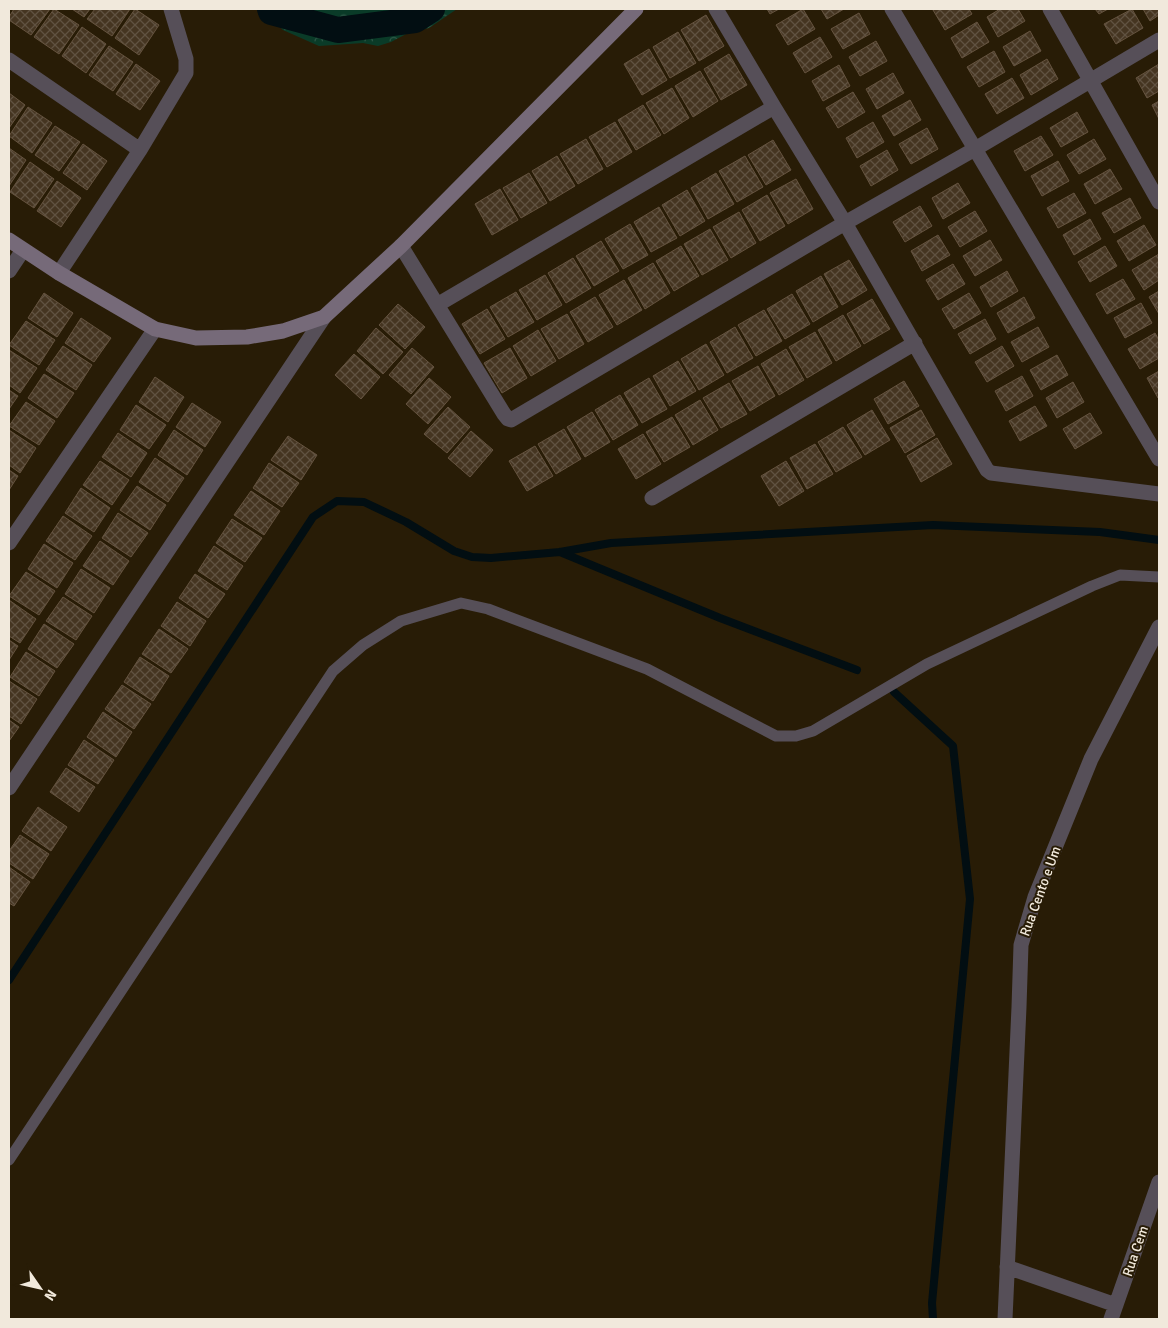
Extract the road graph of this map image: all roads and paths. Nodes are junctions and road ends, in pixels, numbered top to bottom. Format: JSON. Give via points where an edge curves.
{"nodes":[{"id":1,"x":171,"y":9,"type":"edge"},
{"id":2,"x":636,"y":9,"type":"edge"},
{"id":3,"x":716,"y":9,"type":"edge"},
{"id":4,"x":892,"y":9,"type":"edge"},
{"id":5,"x":1050,"y":9,"type":"edge"},
{"id":6,"x":1159,"y":40,"type":"edge"},
{"id":7,"x":9,"y":60,"type":"edge"},
{"id":8,"x":1090,"y":82,"type":"junction"},
{"id":9,"x":774,"y":107,"type":"junction"},
{"id":10,"x":976,"y":149,"type":"junction"},
{"id":11,"x":140,"y":150,"type":"junction"},
{"id":12,"x":1159,"y":202,"type":"edge"},
{"id":13,"x":845,"y":223,"type":"junction"},
{"id":14,"x":9,"y":240,"type":"edge"},
{"id":15,"x":401,"y":246,"type":"junction"},
{"id":16,"x":23,"y":250,"type":"junction"},
{"id":17,"x":9,"y":271,"type":"edge"},
{"id":18,"x":59,"y":272,"type":"junction"},
{"id":19,"x":437,"y":306,"type":"junction"},
{"id":20,"x":324,"y":316,"type":"junction"},
{"id":21,"x":155,"y":329,"type":"junction"},
{"id":22,"x":915,"y":343,"type":"junction"},
{"id":23,"x":1159,"y":459,"type":"edge"},
{"id":24,"x":1159,"y":494,"type":"edge"},
{"id":25,"x":652,"y":498,"type":"dead end"},
{"id":26,"x":9,"y":543,"type":"edge"},
{"id":27,"x":1159,"y":577,"type":"edge"},
{"id":28,"x":1159,"y":627,"type":"edge"},
{"id":29,"x":9,"y":788,"type":"edge"},
{"id":30,"x":9,"y":1160,"type":"edge"},
{"id":31,"x":1159,"y":1182,"type":"edge"},
{"id":32,"x":1007,"y":1267,"type":"junction"},
{"id":33,"x":1116,"y":1305,"type":"junction"},
{"id":34,"x":1005,"y":1319,"type":"edge"},
{"id":35,"x":1111,"y":1319,"type":"edge"}],
"edges":[{"from":1,"to":11,"type":"street","via":[[186,59],[186,73]]},
{"from":2,"to":15,"type":"street"},
{"from":3,"to":9,"type":"street"},
{"from":4,"to":10,"type":"street"},
{"from":5,"to":8,"type":"street"},
{"from":6,"to":8,"type":"street"},
{"from":7,"to":11,"type":"street"},
{"from":8,"to":10,"type":"street"},
{"from":8,"to":12,"type":"street"},
{"from":9,"to":13,"type":"street"},
{"from":9,"to":19,"type":"street"},
{"from":10,"to":13,"type":"street"},
{"from":10,"to":23,"type":"street"},
{"from":11,"to":18,"type":"street"},
{"from":13,"to":19,"type":"street","via":[[511,420],[505,417]]},
{"from":13,"to":22,"type":"street"},
{"from":14,"to":16,"type":"street"},
{"from":15,"to":19,"type":"street"},
{"from":15,"to":20,"type":"street"},
{"from":16,"to":17,"type":"street"},
{"from":16,"to":18,"type":"street"},
{"from":18,"to":21,"type":"street"},
{"from":20,"to":21,"type":"street","via":[[283,331],[247,337],[196,338]]},
{"from":20,"to":29,"type":"street"},
{"from":21,"to":26,"type":"street"},
{"from":22,"to":24,"type":"street","via":[[991,473]]},
{"from":22,"to":25,"type":"street"},
{"from":27,"to":30,"type":"lane","via":[[1120,575],[1092,586],[927,664],[813,731],[796,736],[776,736],[648,669],[488,609],[461,602],[401,621],[363,645],[333,671]]},
{"from":28,"to":32,"type":"street","name":"Rua Cento e Um","via":[[1091,760],[1035,897],[1021,945]]},
{"from":31,"to":33,"type":"street","name":"Rua Cem"},
{"from":32,"to":33,"type":"street"},
{"from":32,"to":34,"type":"street","name":"Rua Cento e Um"},
{"from":33,"to":35,"type":"street","name":"Rua Cem"}]}
